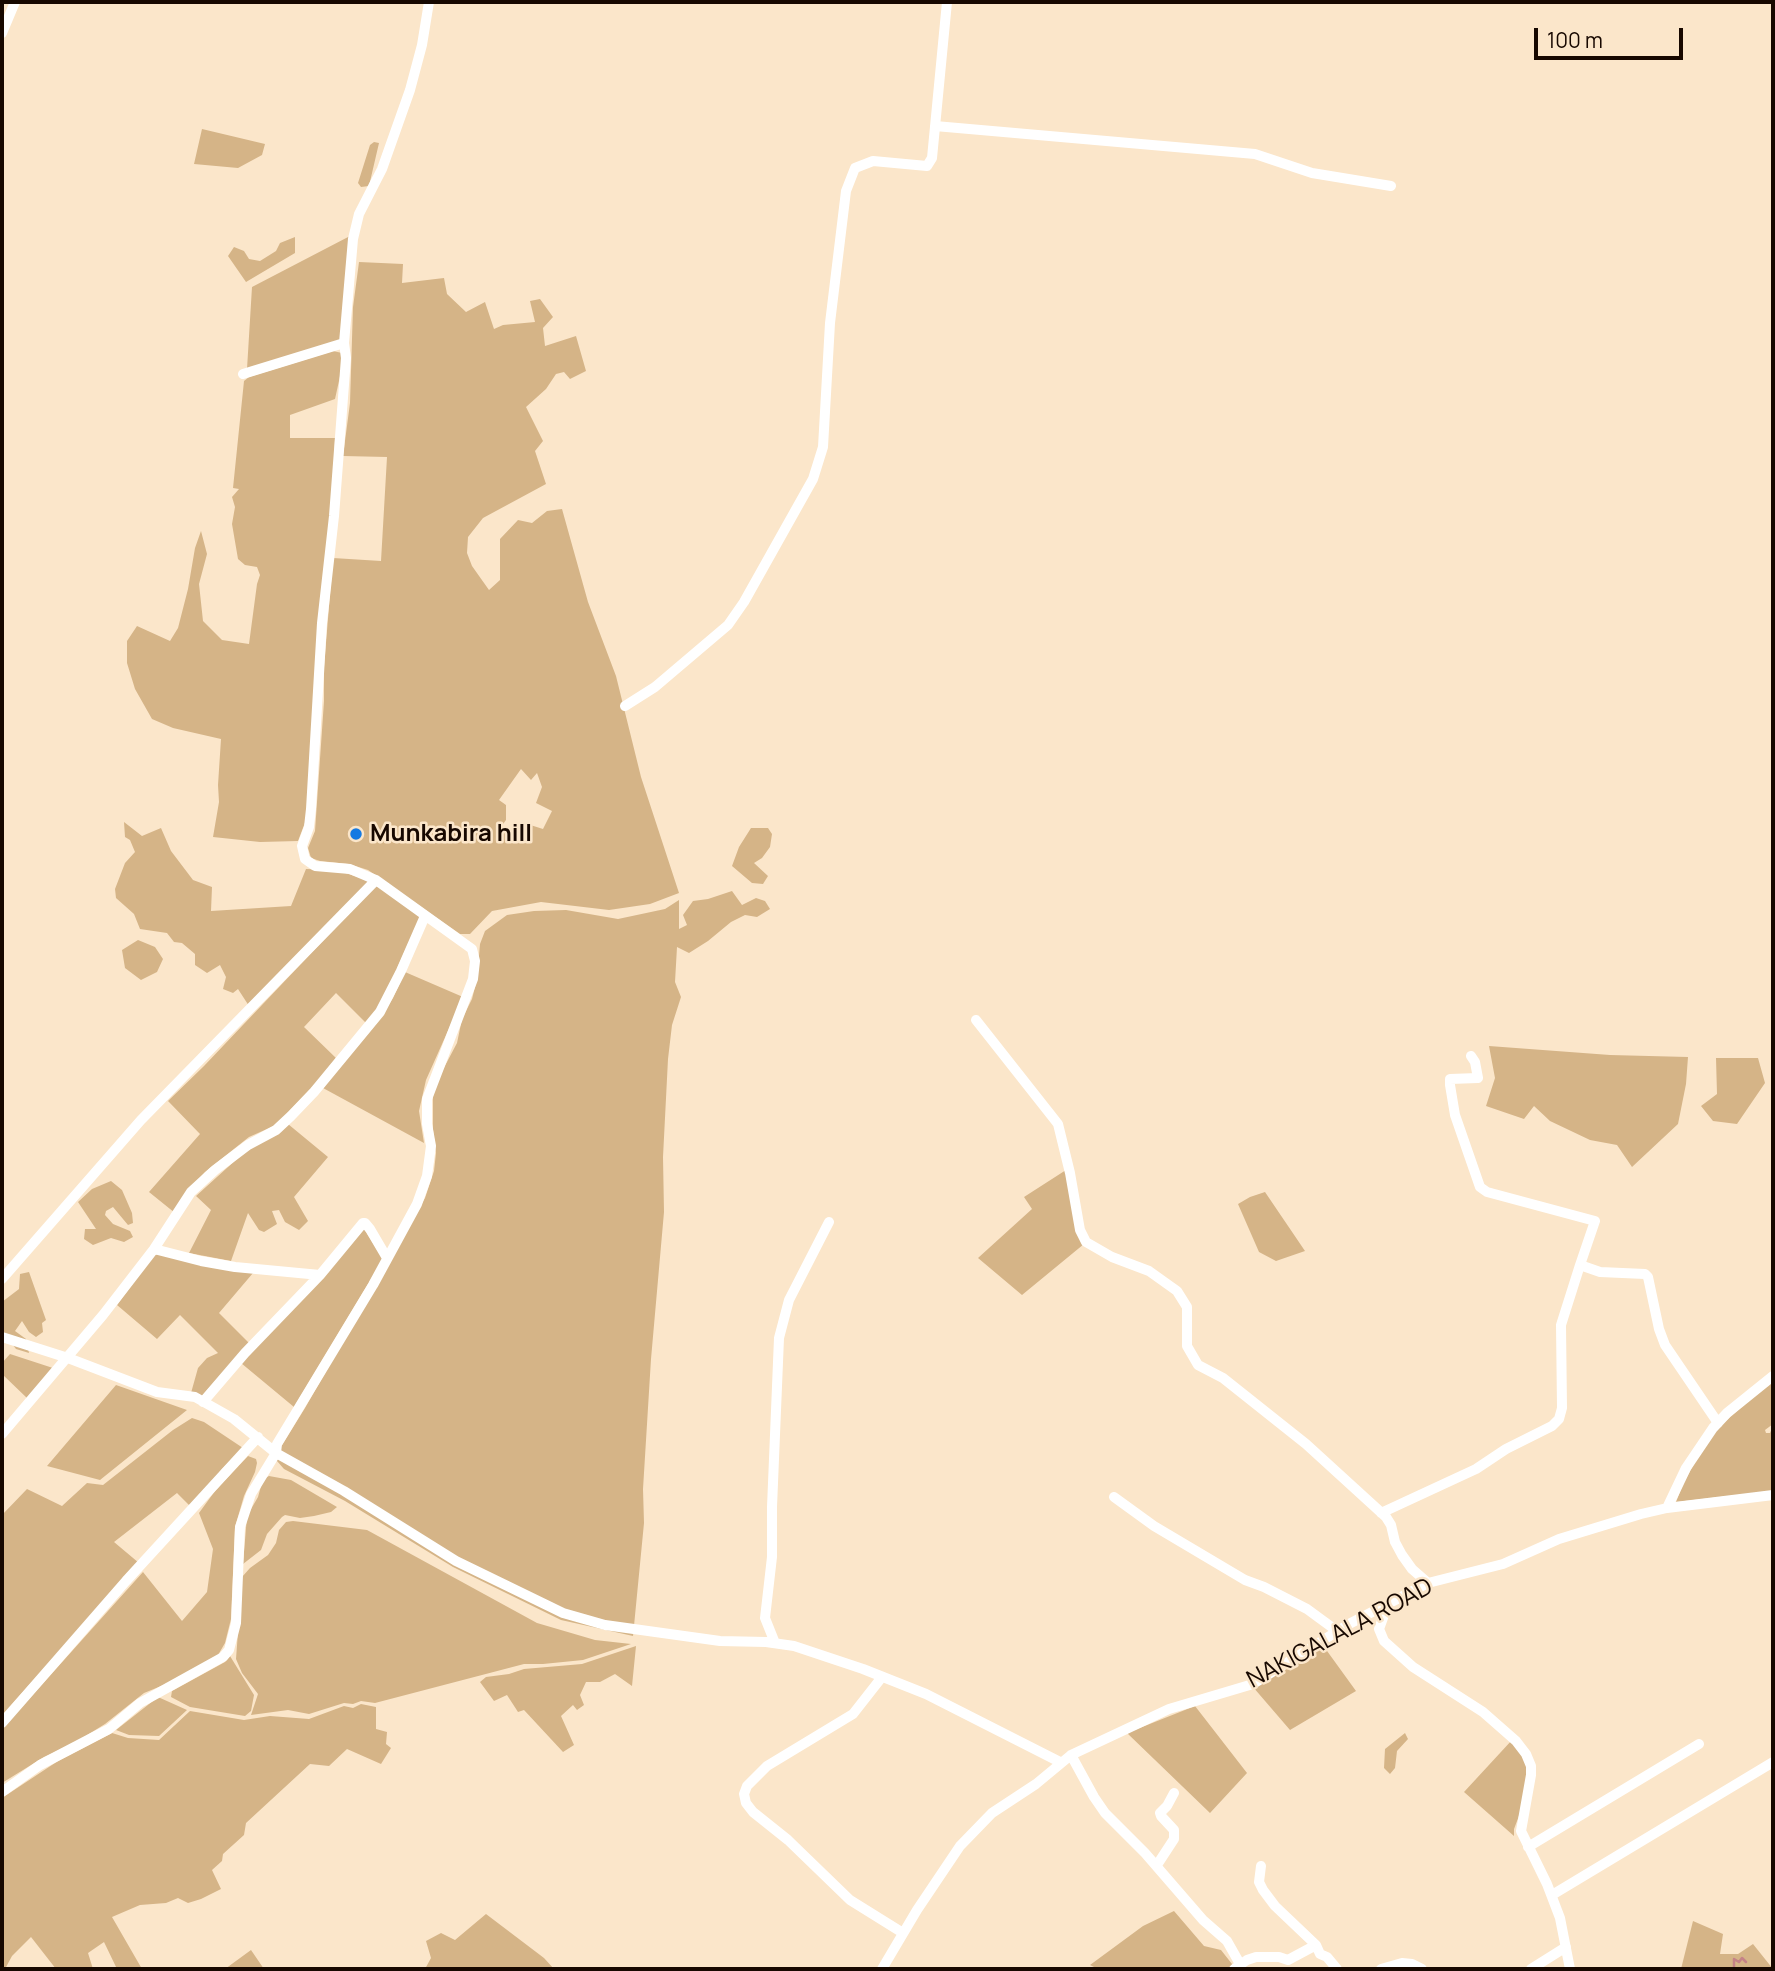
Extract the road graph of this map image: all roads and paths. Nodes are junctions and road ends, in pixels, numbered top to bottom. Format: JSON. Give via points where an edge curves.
{"nodes":[{"id":1,"x":15,"y":2,"type":"edge"},
{"id":2,"x":429,"y":2,"type":"edge"},
{"id":3,"x":947,"y":2,"type":"edge"},
{"id":4,"x":2,"y":33,"type":"edge"},
{"id":5,"x":935,"y":126,"type":"junction"},
{"id":6,"x":1391,"y":186,"type":"dead end"},
{"id":7,"x":344,"y":343,"type":"junction"},
{"id":8,"x":243,"y":374,"type":"dead end"},
{"id":9,"x":625,"y":706,"type":"dead end"},
{"id":10,"x":376,"y":880,"type":"junction"},
{"id":11,"x":425,"y":916,"type":"junction"},
{"id":12,"x":976,"y":1020,"type":"dead end"},
{"id":13,"x":1471,"y":1056,"type":"dead end"},
{"id":14,"x":829,"y":1222,"type":"dead end"},
{"id":15,"x":154,"y":1249,"type":"junction"},
{"id":16,"x":387,"y":1258,"type":"junction"},
{"id":17,"x":1580,"y":1265,"type":"junction"},
{"id":18,"x":320,"y":1275,"type":"junction"},
{"id":19,"x":2,"y":1279,"type":"edge"},
{"id":20,"x":2,"y":1337,"type":"edge"},
{"id":21,"x":68,"y":1357,"type":"junction"},
{"id":22,"x":1773,"y":1376,"type":"edge"},
{"id":23,"x":203,"y":1402,"type":"junction"},
{"id":24,"x":1718,"y":1423,"type":"junction"},
{"id":25,"x":2,"y":1434,"type":"edge"},
{"id":26,"x":258,"y":1437,"type":"junction"},
{"id":27,"x":276,"y":1452,"type":"junction"},
{"id":28,"x":1773,"y":1494,"type":"edge"},
{"id":29,"x":1114,"y":1497,"type":"dead end"},
{"id":30,"x":1667,"y":1508,"type":"junction"},
{"id":31,"x":1381,"y":1513,"type":"junction"},
{"id":32,"x":1428,"y":1583,"type":"junction"},
{"id":33,"x":1388,"y":1604,"type":"junction"},
{"id":34,"x":1360,"y":1618,"type":"junction"},
{"id":35,"x":1380,"y":1629,"type":"junction"},
{"id":36,"x":1337,"y":1631,"type":"junction"},
{"id":37,"x":775,"y":1643,"type":"junction"},
{"id":38,"x":882,"y":1677,"type":"junction"},
{"id":39,"x":2,"y":1723,"type":"edge"},
{"id":40,"x":1699,"y":1744,"type":"dead end"},
{"id":41,"x":1071,"y":1755,"type":"junction"},
{"id":42,"x":1060,"y":1762,"type":"junction"},
{"id":43,"x":1773,"y":1762,"type":"edge"},
{"id":44,"x":2,"y":1792,"type":"edge"},
{"id":45,"x":1174,"y":1793,"type":"dead end"},
{"id":46,"x":1528,"y":1847,"type":"junction"},
{"id":47,"x":1157,"y":1865,"type":"junction"},
{"id":48,"x":1261,"y":1867,"type":"dead end"},
{"id":49,"x":1552,"y":1895,"type":"junction"},
{"id":50,"x":903,"y":1934,"type":"junction"},
{"id":51,"x":1316,"y":1945,"type":"junction"},
{"id":52,"x":1566,"y":1947,"type":"junction"},
{"id":53,"x":1237,"y":1967,"type":"edge"},
{"id":54,"x":881,"y":1969,"type":"edge"},
{"id":55,"x":1337,"y":1969,"type":"edge"},
{"id":56,"x":1381,"y":1969,"type":"edge"},
{"id":57,"x":1422,"y":1969,"type":"edge"},
{"id":58,"x":1531,"y":1969,"type":"edge"},
{"id":59,"x":1570,"y":1969,"type":"edge"}],
"edges":[{"from":1,"to":4,"type":"street"},
{"from":2,"to":7,"type":"street","via":[[411,90],[355,228]]},
{"from":3,"to":5,"type":"street"},
{"from":5,"to":6,"type":"street","via":[[1255,154],[1312,173]]},
{"from":5,"to":9,"type":"street","via":[[927,166],[873,161],[855,167],[846,191],[830,323],[823,447],[813,479],[728,625]]},
{"from":7,"to":8,"type":"street"},
{"from":7,"to":10,"type":"street","via":[[311,809],[302,846],[305,859],[315,866],[350,869]]},
{"from":10,"to":11,"type":"street"},
{"from":10,"to":19,"type":"street","via":[[141,1120]]},
{"from":11,"to":15,"type":"street","via":[[380,1012],[291,1116],[191,1192]]},
{"from":11,"to":16,"type":"street","via":[[472,949],[475,961],[427,1099],[427,1176]]},
{"from":12,"to":31,"type":"street","via":[[1058,1124],[1086,1242],[1149,1271],[1172,1287],[1187,1307],[1187,1346],[1198,1364],[1223,1378],[1306,1444]]},
{"from":13,"to":17,"type":"street","via":[[1478,1078],[1450,1079],[1450,1085],[1455,1115],[1480,1187],[1595,1221]]},
{"from":14,"to":37,"type":"street","via":[[789,1300],[779,1338],[772,1557],[765,1618]]},
{"from":15,"to":18,"type":"street","via":[[224,1265]]},
{"from":15,"to":21,"type":"street"},
{"from":16,"to":18,"type":"street","via":[[363,1223]]},
{"from":16,"to":27,"type":"street"},
{"from":17,"to":24,"type":"street","via":[[1648,1277],[1665,1345]]},
{"from":17,"to":31,"type":"street","via":[[1561,1325],[1559,1419],[1476,1469]]},
{"from":18,"to":23,"type":"street"},
{"from":20,"to":21,"type":"street"},
{"from":21,"to":23,"type":"street","via":[[157,1392]]},
{"from":21,"to":25,"type":"street"},
{"from":22,"to":24,"type":"street"},
{"from":23,"to":26,"type":"street"},
{"from":24,"to":30,"type":"street","via":[[1686,1468]]},
{"from":26,"to":27,"type":"street"},
{"from":26,"to":39,"type":"street"},
{"from":27,"to":37,"type":"street","via":[[456,1561],[563,1613],[586,1621],[720,1641]]},
{"from":27,"to":44,"type":"street","via":[[251,1494],[240,1527],[236,1623],[229,1650]]},
{"from":28,"to":30,"type":"street","name":"NAKIGALALA ROAD"},
{"from":29,"to":36,"type":"street","via":[[1154,1526],[1245,1580],[1307,1609]]},
{"from":30,"to":32,"type":"street","name":"NAKIGALALA ROAD","via":[[1566,1536],[1503,1564]]},
{"from":31,"to":32,"type":"street","via":[[1391,1525],[1402,1555]]},
{"from":32,"to":33,"type":"street","name":"NAKIGALALA ROAD"},
{"from":33,"to":34,"type":"street","name":"NAKIGALALA ROAD"},
{"from":33,"to":35,"type":"street"},
{"from":34,"to":35,"type":"street"},
{"from":34,"to":36,"type":"street","name":"NAKIGALALA ROAD"},
{"from":35,"to":46,"type":"street","via":[[1384,1641],[1409,1665],[1483,1712],[1520,1745],[1531,1770],[1521,1826]]},
{"from":36,"to":41,"type":"street","name":"NAKIGALALA ROAD","via":[[1253,1684],[1169,1709]]},
{"from":37,"to":38,"type":"street"},
{"from":38,"to":42,"type":"street","via":[[964,1712]]},
{"from":38,"to":50,"type":"street","via":[[853,1714],[767,1766],[744,1794],[753,1812],[850,1900]]},
{"from":40,"to":46,"type":"street"},
{"from":41,"to":42,"type":"street","name":"NAKIGALALA ROAD"},
{"from":41,"to":47,"type":"street","via":[[1105,1813]]},
{"from":42,"to":50,"type":"street","name":"NAKIGALALA ROAD","via":[[992,1814],[960,1846]]},
{"from":43,"to":49,"type":"street"},
{"from":45,"to":47,"type":"street","via":[[1160,1813],[1174,1830],[1174,1839]]},
{"from":46,"to":49,"type":"street"},
{"from":47,"to":53,"type":"street","via":[[1227,1941]]},
{"from":48,"to":51,"type":"street","via":[[1263,1890]]},
{"from":49,"to":52,"type":"street"},
{"from":50,"to":54,"type":"street","name":"NAKIGALALA ROAD"},
{"from":51,"to":53,"type":"street","via":[[1288,1960],[1256,1957]]},
{"from":51,"to":55,"type":"street"},
{"from":52,"to":58,"type":"street"},
{"from":52,"to":59,"type":"street"},
{"from":56,"to":57,"type":"street","via":[[1402,1963]]}]}
